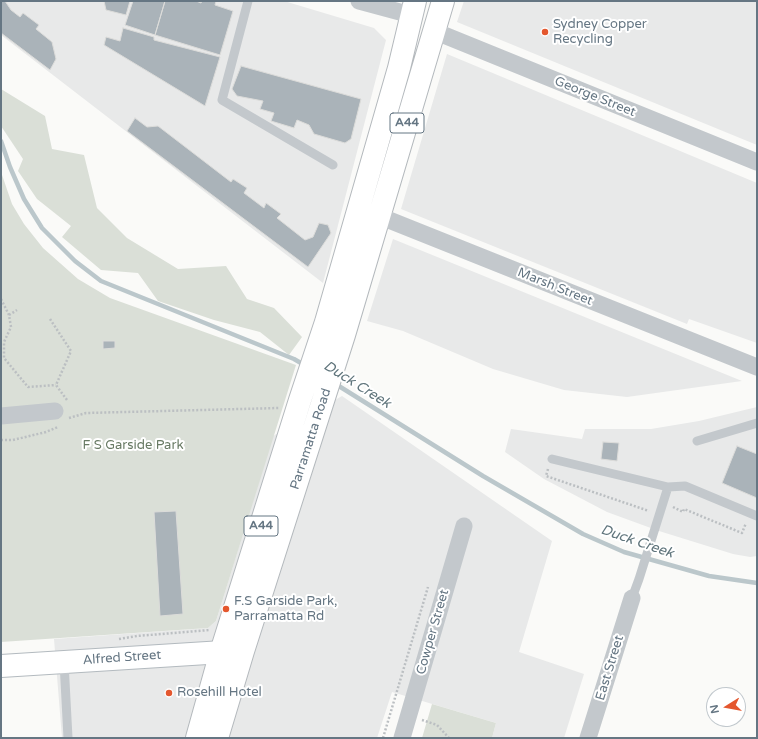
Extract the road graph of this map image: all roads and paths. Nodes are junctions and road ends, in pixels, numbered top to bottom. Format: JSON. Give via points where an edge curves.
{"nodes":[{"id":1,"x":248,"y":1,"type":"edge"},
{"id":2,"x":359,"y":1,"type":"edge"},
{"id":3,"x":443,"y":1,"type":"edge"},
{"id":4,"x":413,"y":8,"type":"edge"},
{"id":5,"x":434,"y":31,"type":"junction"},
{"id":6,"x":757,"y":162,"type":"edge"},
{"id":7,"x":333,"y":165,"type":"dead end"},
{"id":8,"x":369,"y":212,"type":"junction"},
{"id":9,"x":1,"y":299,"type":"edge"},
{"id":10,"x":17,"y":310,"type":"dead end"},
{"id":11,"x":9,"y":315,"type":"junction"},
{"id":12,"x":50,"y":318,"type":"dead end"},
{"id":13,"x":754,"y":367,"type":"edge"},
{"id":14,"x":56,"y":385,"type":"junction"},
{"id":15,"x":291,"y":404,"type":"junction"},
{"id":16,"x":63,"y":414,"type":"junction"},
{"id":17,"x":1,"y":416,"type":"edge"},
{"id":18,"x":757,"y":423,"type":"edge"},
{"id":19,"x":1,"y":440,"type":"edge"},
{"id":20,"x":697,"y":441,"type":"dead end"},
{"id":21,"x":552,"y":459,"type":"joint"},
{"id":22,"x":668,"y":487,"type":"junction"},
{"id":23,"x":663,"y":503,"type":"junction"},
{"id":24,"x":757,"y":516,"type":"edge"},
{"id":25,"x":747,"y":520,"type":"dead end"},
{"id":26,"x":464,"y":526,"type":"dead end"},
{"id":27,"x":430,"y":582,"type":"dead end"},
{"id":28,"x":632,"y":598,"type":"joint"},
{"id":29,"x":210,"y":630,"type":"dead end"},
{"id":30,"x":137,"y":636,"type":"dead end"},
{"id":31,"x":243,"y":650,"type":"junction"},
{"id":32,"x":221,"y":652,"type":"junction"},
{"id":33,"x":64,"y":662,"type":"junction"},
{"id":34,"x":1,"y":666,"type":"edge"},
{"id":35,"x":408,"y":716,"type":"junction"},
{"id":36,"x":68,"y":738,"type":"edge"},
{"id":37,"x":197,"y":738,"type":"edge"},
{"id":38,"x":217,"y":738,"type":"edge"},
{"id":39,"x":383,"y":738,"type":"edge"},
{"id":40,"x":402,"y":738,"type":"edge"},
{"id":41,"x":449,"y":738,"type":"edge"},
{"id":42,"x":588,"y":738,"type":"edge"}],
"edges":[{"from":1,"to":7,"type":"lane","via":[[222,100]]},
{"from":2,"to":4,"type":"street"},
{"from":3,"to":5,"type":"main road","name":"Parramatta Road","number":"A44"},
{"from":4,"to":8,"type":"main road","name":"Parramatta Road","number":"A44"},
{"from":5,"to":6,"type":"street","name":"George Street"},
{"from":5,"to":8,"type":"main road","name":"Parramatta Road","number":"A44"},
{"from":8,"to":13,"type":"street","name":"Marsh Street"},
{"from":8,"to":15,"type":"main road","name":"Parramatta Road","number":"A44"},
{"from":8,"to":31,"type":"main road","name":"Parramatta Road","number":"A44","via":[[344,335]]},
{"from":9,"to":11,"type":"path"},
{"from":10,"to":11,"type":"path"},
{"from":11,"to":14,"type":"path","via":[[11,327],[4,342],[4,358],[28,387]]},
{"from":12,"to":14,"type":"path","via":[[71,351]]},
{"from":14,"to":16,"type":"path"},
{"from":15,"to":16,"type":"path"},
{"from":15,"to":32,"type":"main road","name":"Parramatta Road","number":"A44"},
{"from":16,"to":17,"type":"street"},
{"from":16,"to":19,"type":"path","via":[[59,427],[13,440]]},
{"from":18,"to":20,"type":"lane"},
{"from":21,"to":22,"type":"lane"},
{"from":21,"to":23,"type":"path","via":[[546,476],[652,512],[656,500]]},
{"from":22,"to":23,"type":"lane"},
{"from":22,"to":24,"type":"lane","via":[[685,486]]},
{"from":23,"to":25,"type":"path","via":[[742,533]]},
{"from":23,"to":28,"type":"lane"},
{"from":26,"to":35,"type":"street","name":"Cowper Street"},
{"from":27,"to":39,"type":"path"},
{"from":28,"to":42,"type":"street","name":"East Street"},
{"from":29,"to":30,"type":"path"},
{"from":31,"to":32,"type":"main road","name":"Alfred Street"},
{"from":31,"to":38,"type":"main road","name":"Parramatta Road","number":"A44"},
{"from":32,"to":33,"type":"main road","name":"Alfred Street"},
{"from":32,"to":37,"type":"main road","name":"Parramatta Road","number":"A44"},
{"from":33,"to":34,"type":"main road","name":"Alfred Street"},
{"from":33,"to":36,"type":"lane"},
{"from":35,"to":40,"type":"street","name":"Cowper Street"},
{"from":35,"to":41,"type":"path","via":[[437,725]]}]}
